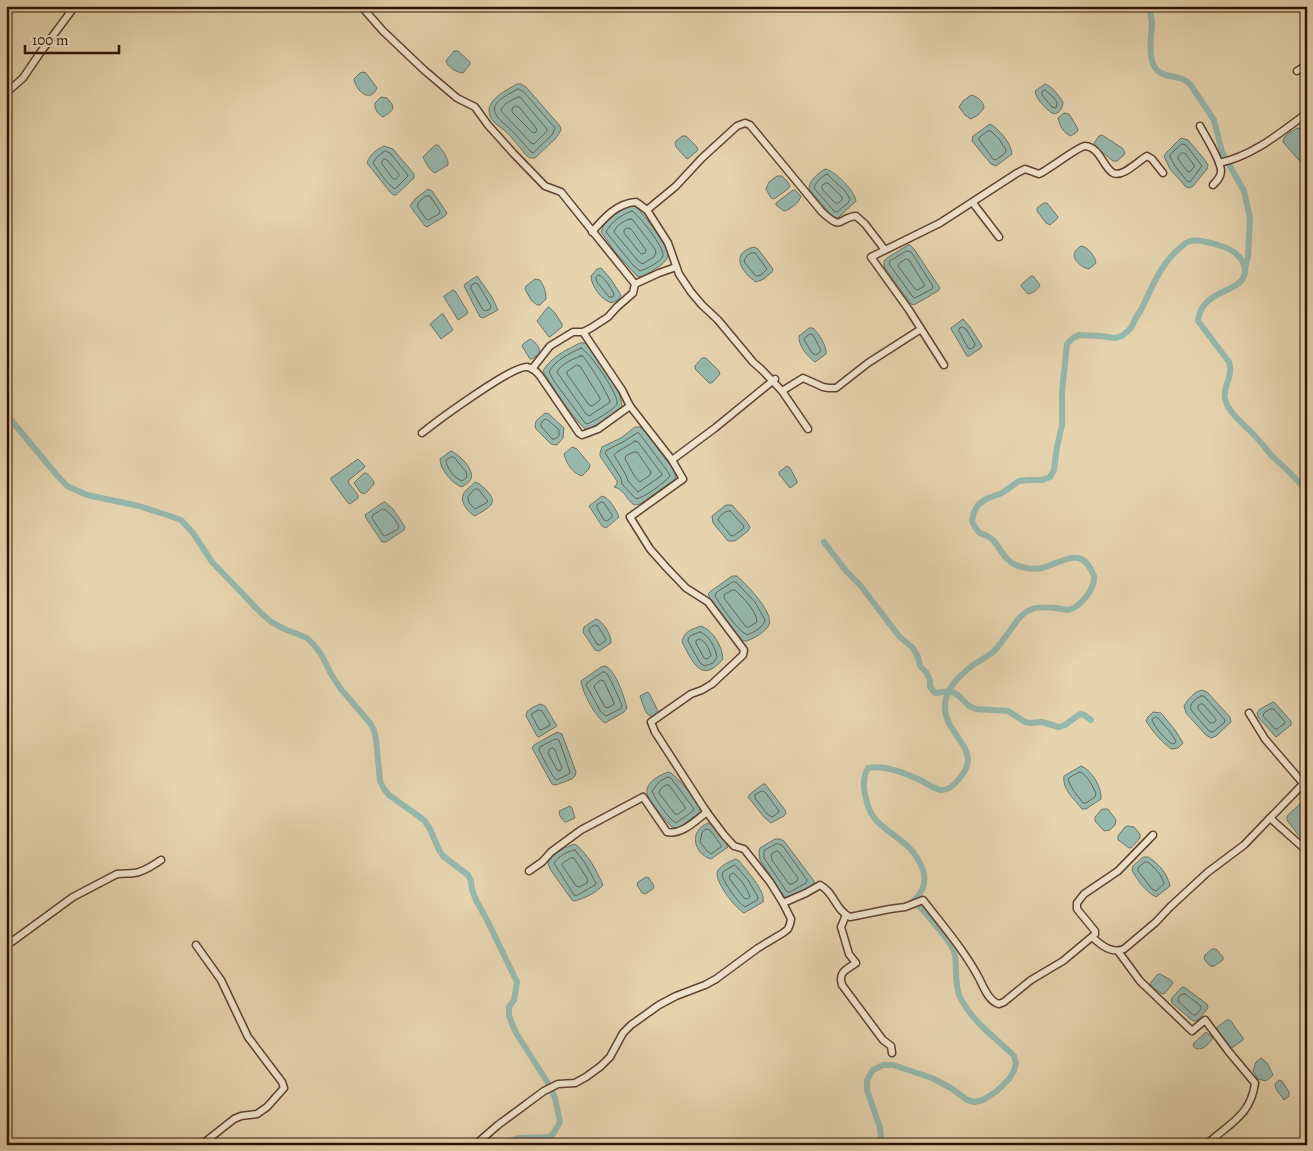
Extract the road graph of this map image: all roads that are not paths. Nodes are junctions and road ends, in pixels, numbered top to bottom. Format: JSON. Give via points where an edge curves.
{"nodes":[{"id":1,"x":74,"y":6,"type":"edge"},
{"id":2,"x":361,"y":6,"type":"edge"},
{"id":3,"x":1307,"y":65,"type":"edge"},
{"id":4,"x":1297,"y":71,"type":"dead end"},
{"id":5,"x":6,"y":93,"type":"edge"},
{"id":6,"x":1307,"y":112,"type":"edge"},
{"id":7,"x":1200,"y":126,"type":"dead end"},
{"id":8,"x":1221,"y":163,"type":"junction"},
{"id":9,"x":1163,"y":173,"type":"dead end"},
{"id":10,"x":1214,"y":185,"type":"dead end"},
{"id":11,"x":973,"y":203,"type":"junction"},
{"id":12,"x":646,"y":210,"type":"junction"},
{"id":13,"x":592,"y":232,"type":"junction"},
{"id":14,"x":998,"y":237,"type":"dead end"},
{"id":15,"x":885,"y":250,"type":"junction"},
{"id":16,"x":676,"y":267,"type":"junction"},
{"id":17,"x":635,"y":284,"type":"junction"},
{"id":18,"x":921,"y":329,"type":"junction"},
{"id":19,"x":583,"y":332,"type":"junction"},
{"id":20,"x":944,"y":365,"type":"dead end"},
{"id":21,"x":532,"y":369,"type":"junction"},
{"id":22,"x":773,"y":380,"type":"junction"},
{"id":23,"x":782,"y":391,"type":"junction"},
{"id":24,"x":630,"y":406,"type":"junction"},
{"id":25,"x":808,"y":429,"type":"dead end"},
{"id":26,"x":422,"y":433,"type":"dead end"},
{"id":27,"x":672,"y":460,"type":"junction"},
{"id":28,"x":1249,"y":713,"type":"dead end"},
{"id":29,"x":1305,"y":786,"type":"edge"},
{"id":30,"x":707,"y":812,"type":"junction"},
{"id":31,"x":1270,"y":818,"type":"junction"},
{"id":32,"x":1154,"y":836,"type":"dead end"},
{"id":33,"x":1307,"y":851,"type":"edge"},
{"id":34,"x":162,"y":860,"type":"dead end"},
{"id":35,"x":529,"y":871,"type":"dead end"},
{"id":36,"x":784,"y":903,"type":"junction"},
{"id":37,"x":846,"y":915,"type":"junction"},
{"id":38,"x":1092,"y":937,"type":"junction"},
{"id":39,"x":7,"y":943,"type":"edge"},
{"id":40,"x":196,"y":945,"type":"dead end"},
{"id":41,"x":1118,"y":951,"type":"junction"},
{"id":42,"x":892,"y":1054,"type":"dead end"},
{"id":43,"x":200,"y":1145,"type":"edge"},
{"id":44,"x":474,"y":1145,"type":"edge"},
{"id":45,"x":1206,"y":1145,"type":"edge"}],
"edges":[{"from":1,"to":5,"type":"street","via":[[23,78]]},
{"from":2,"to":13,"type":"street","via":[[424,70],[457,98],[475,107],[545,186],[561,192]]},
{"from":3,"to":4,"type":"street"},
{"from":6,"to":8,"type":"street","via":[[1254,150]]},
{"from":7,"to":8,"type":"street"},
{"from":8,"to":10,"type":"street","via":[[1220,176]]},
{"from":9,"to":11,"type":"street","via":[[1147,156],[1116,174],[1098,153],[1085,146],[1039,174],[1025,169]]},
{"from":11,"to":14,"type":"street"},
{"from":11,"to":15,"type":"street","via":[[940,224]]},
{"from":12,"to":13,"type":"street","via":[[636,202],[621,206]]},
{"from":12,"to":15,"type":"street","via":[[676,186],[737,126],[745,123],[827,216],[840,223],[856,216]]},
{"from":12,"to":16,"type":"street","via":[[668,243]]},
{"from":13,"to":17,"type":"street"},
{"from":15,"to":18,"type":"street","via":[[871,257]]},
{"from":16,"to":17,"type":"street"},
{"from":16,"to":22,"type":"street","via":[[702,305]]},
{"from":17,"to":19,"type":"street","via":[[633,293],[608,317]]},
{"from":18,"to":20,"type":"street"},
{"from":18,"to":23,"type":"street","via":[[836,388],[803,378]]},
{"from":19,"to":21,"type":"street","via":[[573,332],[550,346]]},
{"from":19,"to":24,"type":"street"},
{"from":21,"to":24,"type":"street","via":[[582,435],[598,429]]},
{"from":21,"to":26,"type":"street","via":[[517,369],[497,380]]},
{"from":22,"to":23,"type":"street"},
{"from":22,"to":27,"type":"street"},
{"from":23,"to":25,"type":"street"},
{"from":24,"to":27,"type":"street"},
{"from":27,"to":30,"type":"street","via":[[683,479],[630,517],[650,549],[686,588],[708,602],[744,650],[743,655],[712,684],[690,694],[651,722]]},
{"from":28,"to":29,"type":"street","via":[[1265,739]]},
{"from":29,"to":31,"type":"street"},
{"from":30,"to":35,"type":"street","via":[[684,829],[667,832],[643,797],[582,830]]},
{"from":30,"to":36,"type":"street","via":[[734,846],[744,849]]},
{"from":31,"to":33,"type":"street"},
{"from":31,"to":41,"type":"street","via":[[1156,922]]},
{"from":32,"to":38,"type":"street","via":[[1118,871],[1084,894],[1077,903],[1077,909],[1095,931]]},
{"from":34,"to":39,"type":"street","via":[[141,871],[118,874],[72,897]]},
{"from":36,"to":37,"type":"street","via":[[820,885],[827,889]]},
{"from":36,"to":44,"type":"street","via":[[791,919],[783,933],[705,985],[659,1005],[630,1025],[601,1066],[575,1083],[558,1084],[544,1092],[505,1118]]},
{"from":37,"to":38,"type":"street","via":[[905,908],[923,900],[968,959],[992,1000],[999,1004],[1063,961]]},
{"from":37,"to":42,"type":"street","via":[[841,927],[849,954],[856,963],[842,974],[840,980],[872,1026],[891,1046]]},
{"from":38,"to":41,"type":"street","via":[[1106,948]]},
{"from":40,"to":43,"type":"street","via":[[221,980],[248,1038],[284,1088],[257,1114],[234,1119]]},
{"from":41,"to":45,"type":"street","via":[[1140,981],[1192,1031],[1205,1020],[1255,1083],[1242,1115]]}]}
